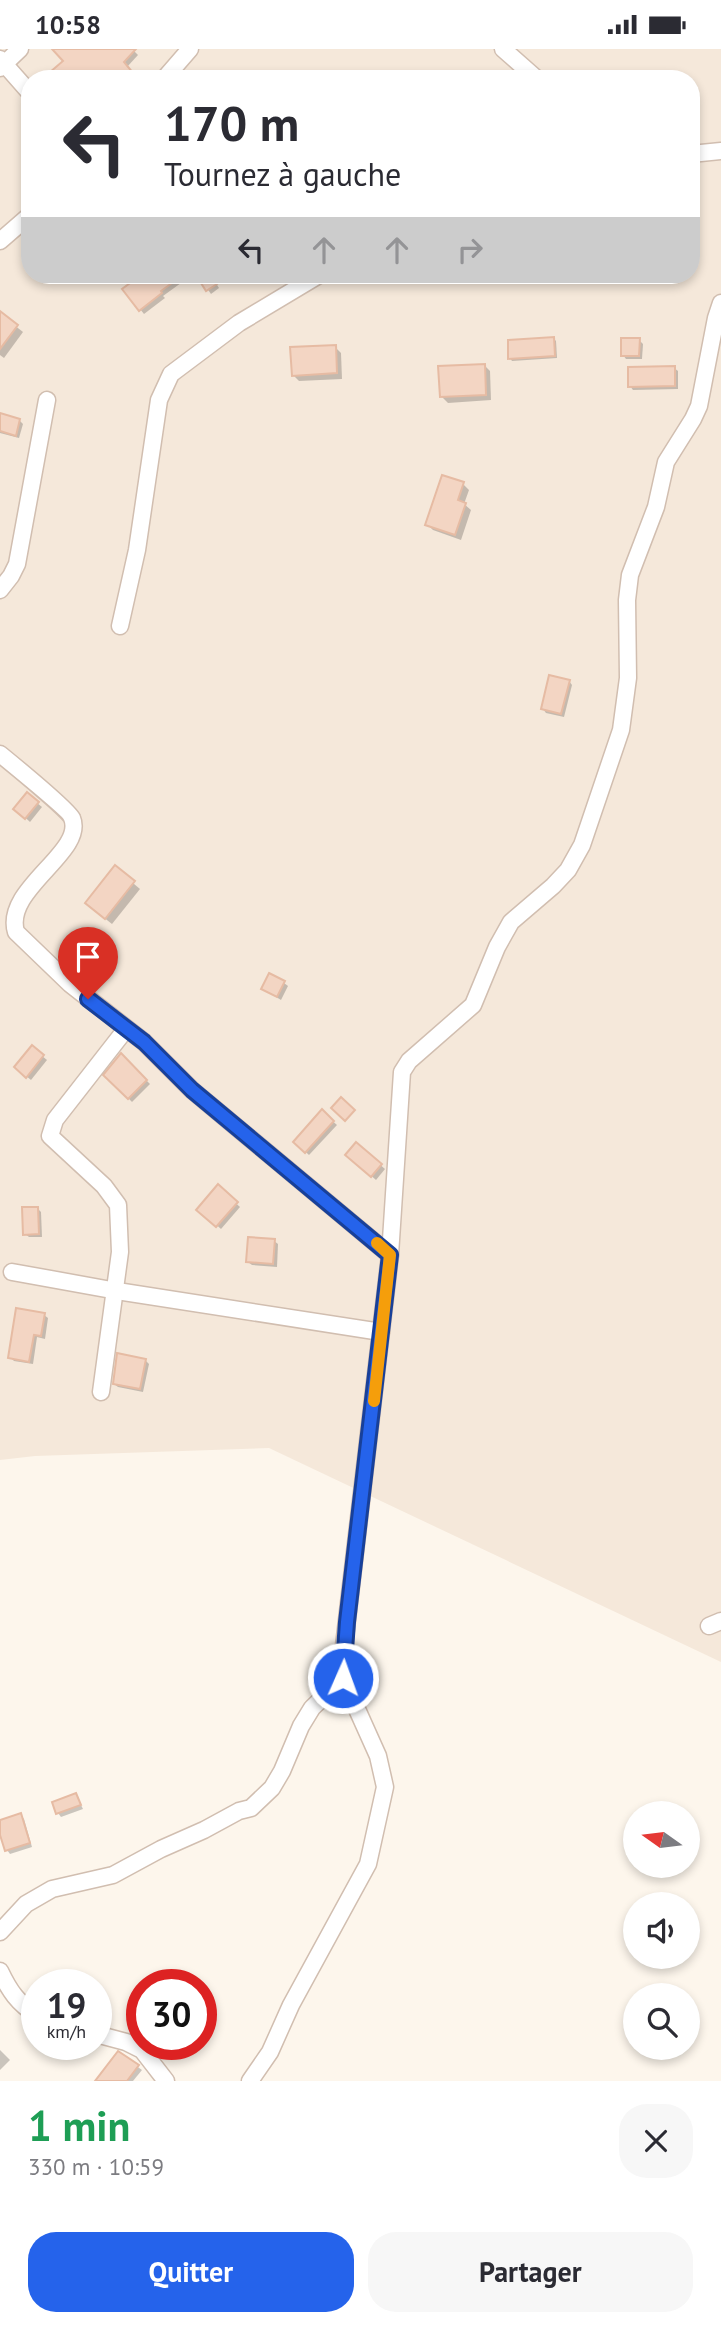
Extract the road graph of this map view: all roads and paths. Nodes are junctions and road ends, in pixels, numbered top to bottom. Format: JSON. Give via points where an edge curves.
{"nodes":[{"id":1,"x":20,"y":49,"type":"edge"},
{"id":2,"x":190,"y":49,"type":"edge"},
{"id":3,"x":503,"y":49,"type":"edge"},
{"id":4,"x":1,"y":64,"type":"edge"},
{"id":5,"x":172,"y":70,"type":"edge"},
{"id":6,"x":527,"y":70,"type":"edge"},
{"id":7,"x":21,"y":84,"type":"edge"},
{"id":8,"x":721,"y":151,"type":"edge"},
{"id":9,"x":700,"y":152,"type":"edge"},
{"id":10,"x":21,"y":223,"type":"edge"},
{"id":11,"x":0,"y":241,"type":"edge"},
{"id":12,"x":304,"y":284,"type":"edge"},
{"id":13,"x":721,"y":303,"type":"edge"},
{"id":14,"x":47,"y":400,"type":"dead end"},
{"id":15,"x":0,"y":590,"type":"edge"},
{"id":16,"x":120,"y":626,"type":"dead end"},
{"id":17,"x":0,"y":754,"type":"edge"},
{"id":18,"x":126,"y":1029,"type":"junction"},
{"id":19,"x":390,"y":1255,"type":"junction"},
{"id":20,"x":12,"y":1272,"type":"dead end"},
{"id":21,"x":117,"y":1291,"type":"junction"},
{"id":22,"x":381,"y":1332,"type":"junction"},
{"id":23,"x":101,"y":1392,"type":"dead end"},
{"id":24,"x":343,"y":1678,"type":"junction"},
{"id":25,"x":0,"y":1932,"type":"edge"},
{"id":26,"x":0,"y":1971,"type":"edge"},
{"id":27,"x":21,"y":2004,"type":"edge"},
{"id":28,"x":112,"y":2038,"type":"edge"},
{"id":29,"x":166,"y":2081,"type":"edge"},
{"id":30,"x":250,"y":2081,"type":"edge"}],
"edges":[{"from":1,"to":4,"type":"street"},
{"from":2,"to":5,"type":"street"},
{"from":3,"to":6,"type":"street"},
{"from":4,"to":7,"type":"street"},
{"from":8,"to":9,"type":"street"},
{"from":10,"to":11,"type":"street"},
{"from":12,"to":16,"type":"street","via":[[239,323],[171,374],[159,400],[137,550]]},
{"from":13,"to":19,"type":"street","via":[[699,406],[666,462],[656,507],[629,575],[628,678],[621,730],[582,845],[553,887],[511,922],[472,1005],[402,1072]]},
{"from":14,"to":15,"type":"street","via":[[17,564]]},
{"from":17,"to":18,"type":"street","via":[[73,819],[69,842],[16,911],[16,932]]},
{"from":18,"to":19,"type":"street"},
{"from":18,"to":21,"type":"street","via":[[55,1121],[50,1136],[118,1205]]},
{"from":19,"to":22,"type":"street"},
{"from":20,"to":21,"type":"street"},
{"from":21,"to":22,"type":"street"},
{"from":21,"to":23,"type":"street"},
{"from":22,"to":24,"type":"street"},
{"from":24,"to":25,"type":"street","via":[[312,1708],[272,1788],[251,1808],[113,1875],[52,1889],[26,1904]]},
{"from":24,"to":30,"type":"street","via":[[377,1756],[384,1787],[369,1864],[270,2052]]},
{"from":26,"to":27,"type":"street"},
{"from":28,"to":29,"type":"street","via":[[142,2050]]}]}
